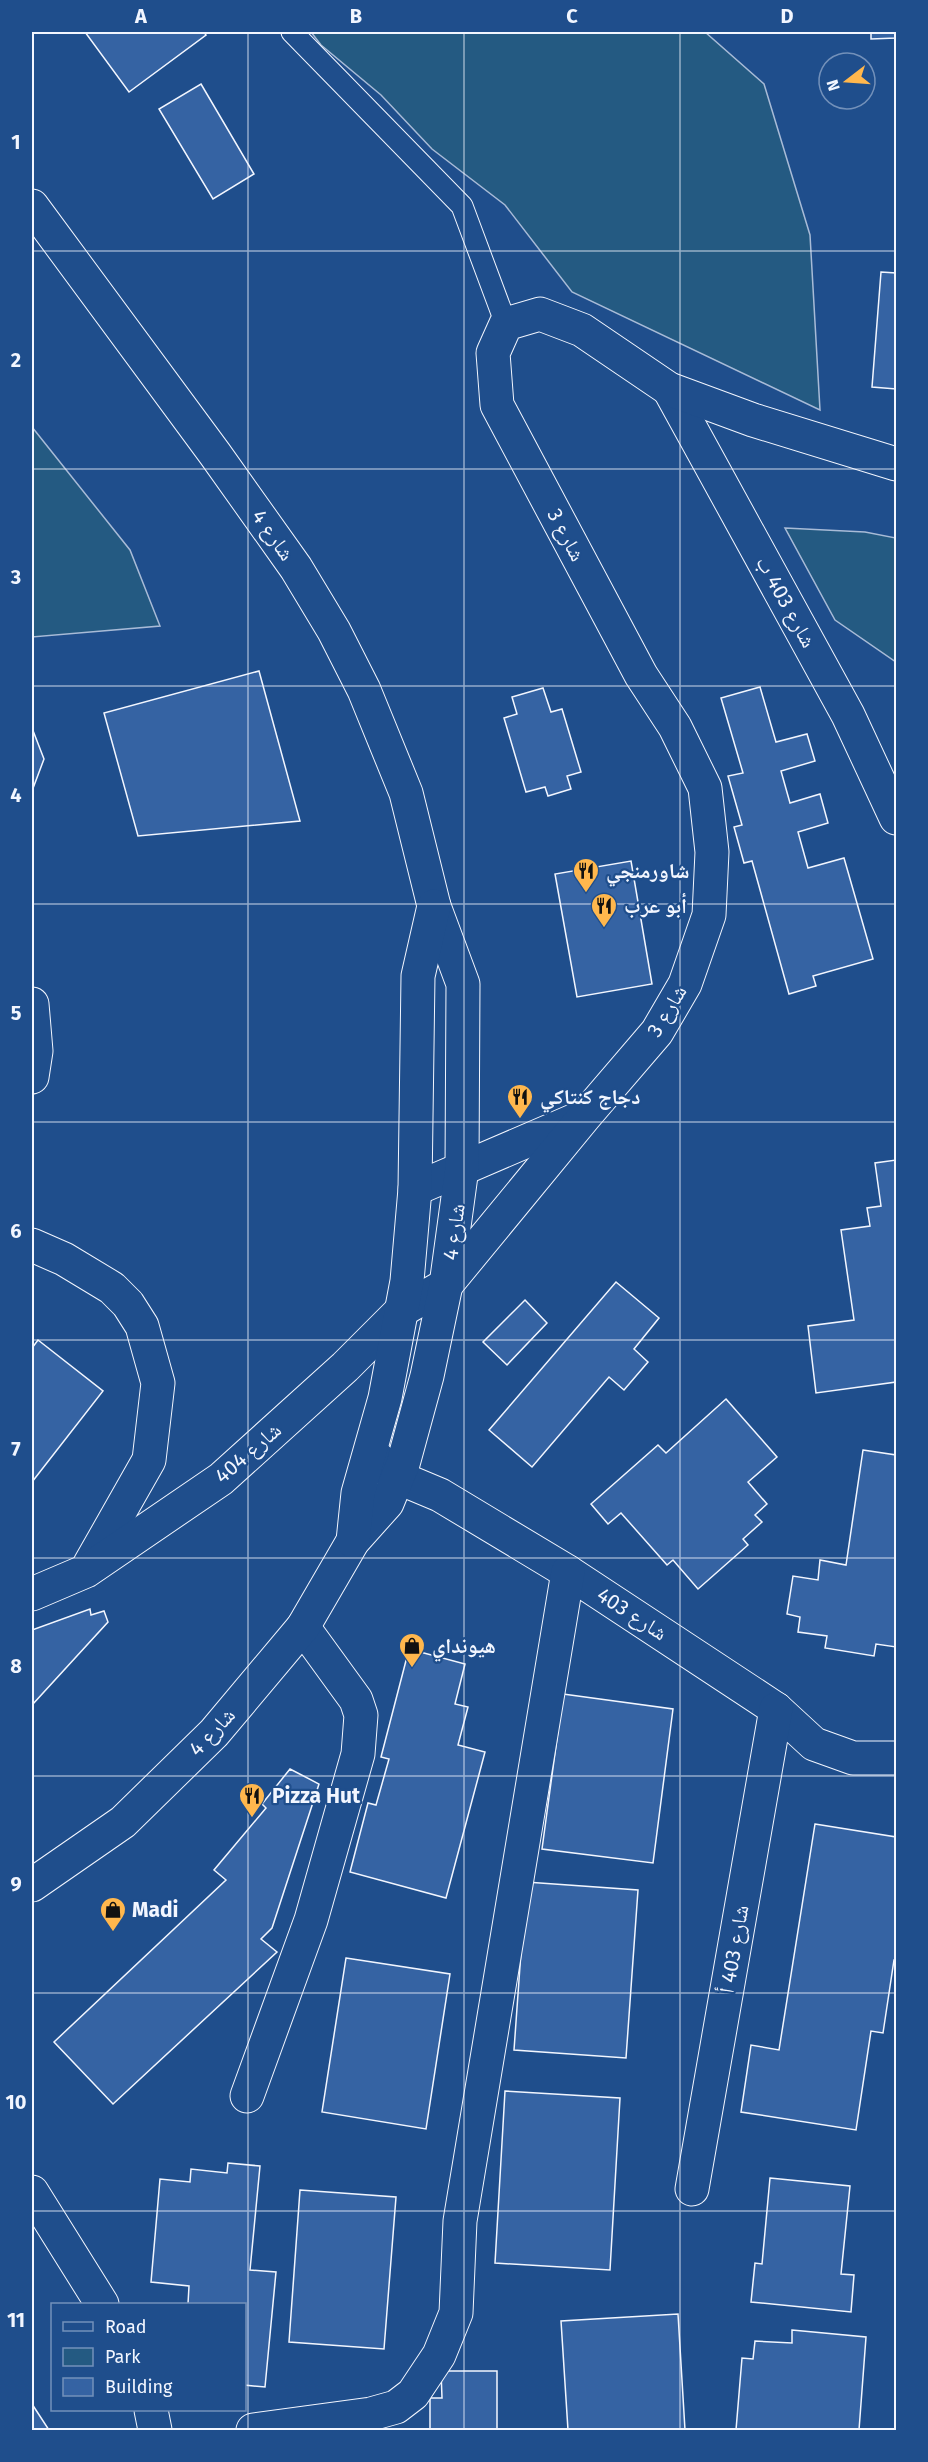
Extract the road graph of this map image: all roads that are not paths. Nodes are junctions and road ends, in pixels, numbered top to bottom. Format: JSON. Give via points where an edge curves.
{"nodes":[{"id":1,"x":292,"y":32,"type":"edge"},
{"id":2,"x":32,"y":206,"type":"edge"},
{"id":3,"x":506,"y":324,"type":"junction"},
{"id":4,"x":669,"y":389,"type":"junction"},
{"id":5,"x":897,"y":464,"type":"edge"},
{"id":6,"x":897,"y":818,"type":"edge"},
{"id":7,"x":434,"y":906,"type":"junction"},
{"id":8,"x":32,"y":1004,"type":"edge"},
{"id":9,"x":32,"y":1077,"type":"edge"},
{"id":10,"x":585,"y":1116,"type":"junction"},
{"id":11,"x":462,"y":1168,"type":"junction"},
{"id":12,"x":415,"y":1189,"type":"junction"},
{"id":13,"x":32,"y":1245,"type":"edge"},
{"id":14,"x":446,"y":1285,"type":"junction"},
{"id":15,"x":402,"y":1311,"type":"junction"},
{"id":16,"x":370,"y":1452,"type":"junction"},
{"id":17,"x":397,"y":1477,"type":"junction"},
{"id":18,"x":353,"y":1541,"type":"junction"},
{"id":19,"x":86,"y":1571,"type":"junction"},
{"id":20,"x":568,"y":1572,"type":"junction"},
{"id":21,"x":32,"y":1594,"type":"edge"},
{"id":22,"x":303,"y":1627,"type":"junction"},
{"id":23,"x":776,"y":1709,"type":"junction"},
{"id":24,"x":897,"y":1758,"type":"edge"},
{"id":25,"x":32,"y":1885,"type":"edge"},
{"id":26,"x":247,"y":2096,"type":"dead end"},
{"id":27,"x":692,"y":2189,"type":"dead end"},
{"id":28,"x":32,"y":2192,"type":"edge"},
{"id":29,"x":101,"y":2303,"type":"edge"},
{"id":30,"x":151,"y":2411,"type":"edge"},
{"id":31,"x":155,"y":2430,"type":"edge"},
{"id":32,"x":253,"y":2430,"type":"edge"}],
"edges":[{"from":1,"to":3,"type":"lane","via":[[462,206]]},
{"from":2,"to":7,"type":"street","name":"شارع 4","via":[[215,454],[296,568],[334,631],[364,690],[406,793]]},
{"from":3,"to":4,"type":"street","via":[[540,314],[582,330]]},
{"from":3,"to":10,"type":"street","name":"شارع 3","via":[[493,353],[497,405],[705,788],[712,852],[709,915],[685,984],[657,1032]]},
{"from":4,"to":5,"type":"street","via":[[753,420]]},
{"from":4,"to":6,"type":"street","name":"شارع 403 ب","via":[[848,715]]},
{"from":7,"to":11,"type":"street","name":"شارع 4","via":[[463,984]]},
{"from":7,"to":12,"type":"street","name":"شارع 4","via":[[418,976]]},
{"from":8,"to":9,"type":"street","via":[[36,1051]]},
{"from":10,"to":11,"type":"street","name":"شارع 3"},
{"from":10,"to":14,"type":"street","name":"شارع 3"},
{"from":11,"to":12,"type":"street","name":"شارع 3"},
{"from":11,"to":14,"type":"street","name":"شارع 4"},
{"from":12,"to":15,"type":"street","name":"شارع 4"},
{"from":13,"to":19,"type":"street","via":[[112,1288],[128,1304],[142,1326],[158,1383],[149,1460]]},
{"from":14,"to":15,"type":"street","name":"شارع 404"},
{"from":14,"to":17,"type":"street","name":"شارع 4","via":[[427,1376]]},
{"from":15,"to":16,"type":"street","name":"شارع 4"},
{"from":15,"to":19,"type":"street","name":"شارع 404","via":[[220,1479]]},
{"from":16,"to":17,"type":"street","name":"شارع 403"},
{"from":16,"to":18,"type":"street","name":"شارع 4","via":[[358,1493]]},
{"from":17,"to":18,"type":"street","name":"شارع 4","via":[[387,1503]]},
{"from":17,"to":20,"type":"street","name":"شارع 403","via":[[440,1495]]},
{"from":18,"to":22,"type":"street","name":"شارع 4"},
{"from":19,"to":21,"type":"street","name":"شارع 404"},
{"from":20,"to":23,"type":"street","name":"شارع 403"},
{"from":20,"to":32,"type":"street","via":[[460,2222],[456,2313],[439,2355],[412,2394],[396,2406],[371,2414]]},
{"from":22,"to":25,"type":"street","name":"شارع 4","via":[[213,1733],[123,1821]]},
{"from":22,"to":26,"type":"street","via":[[356,1700],[361,1715],[358,1754],[312,1920]]},
{"from":23,"to":24,"type":"street","name":"شارع 403","via":[[814,1744],[853,1758]]},
{"from":23,"to":27,"type":"street","name":"شارع 403 أ"},
{"from":28,"to":29,"type":"street"},
{"from":30,"to":31,"type":"street"}]}
